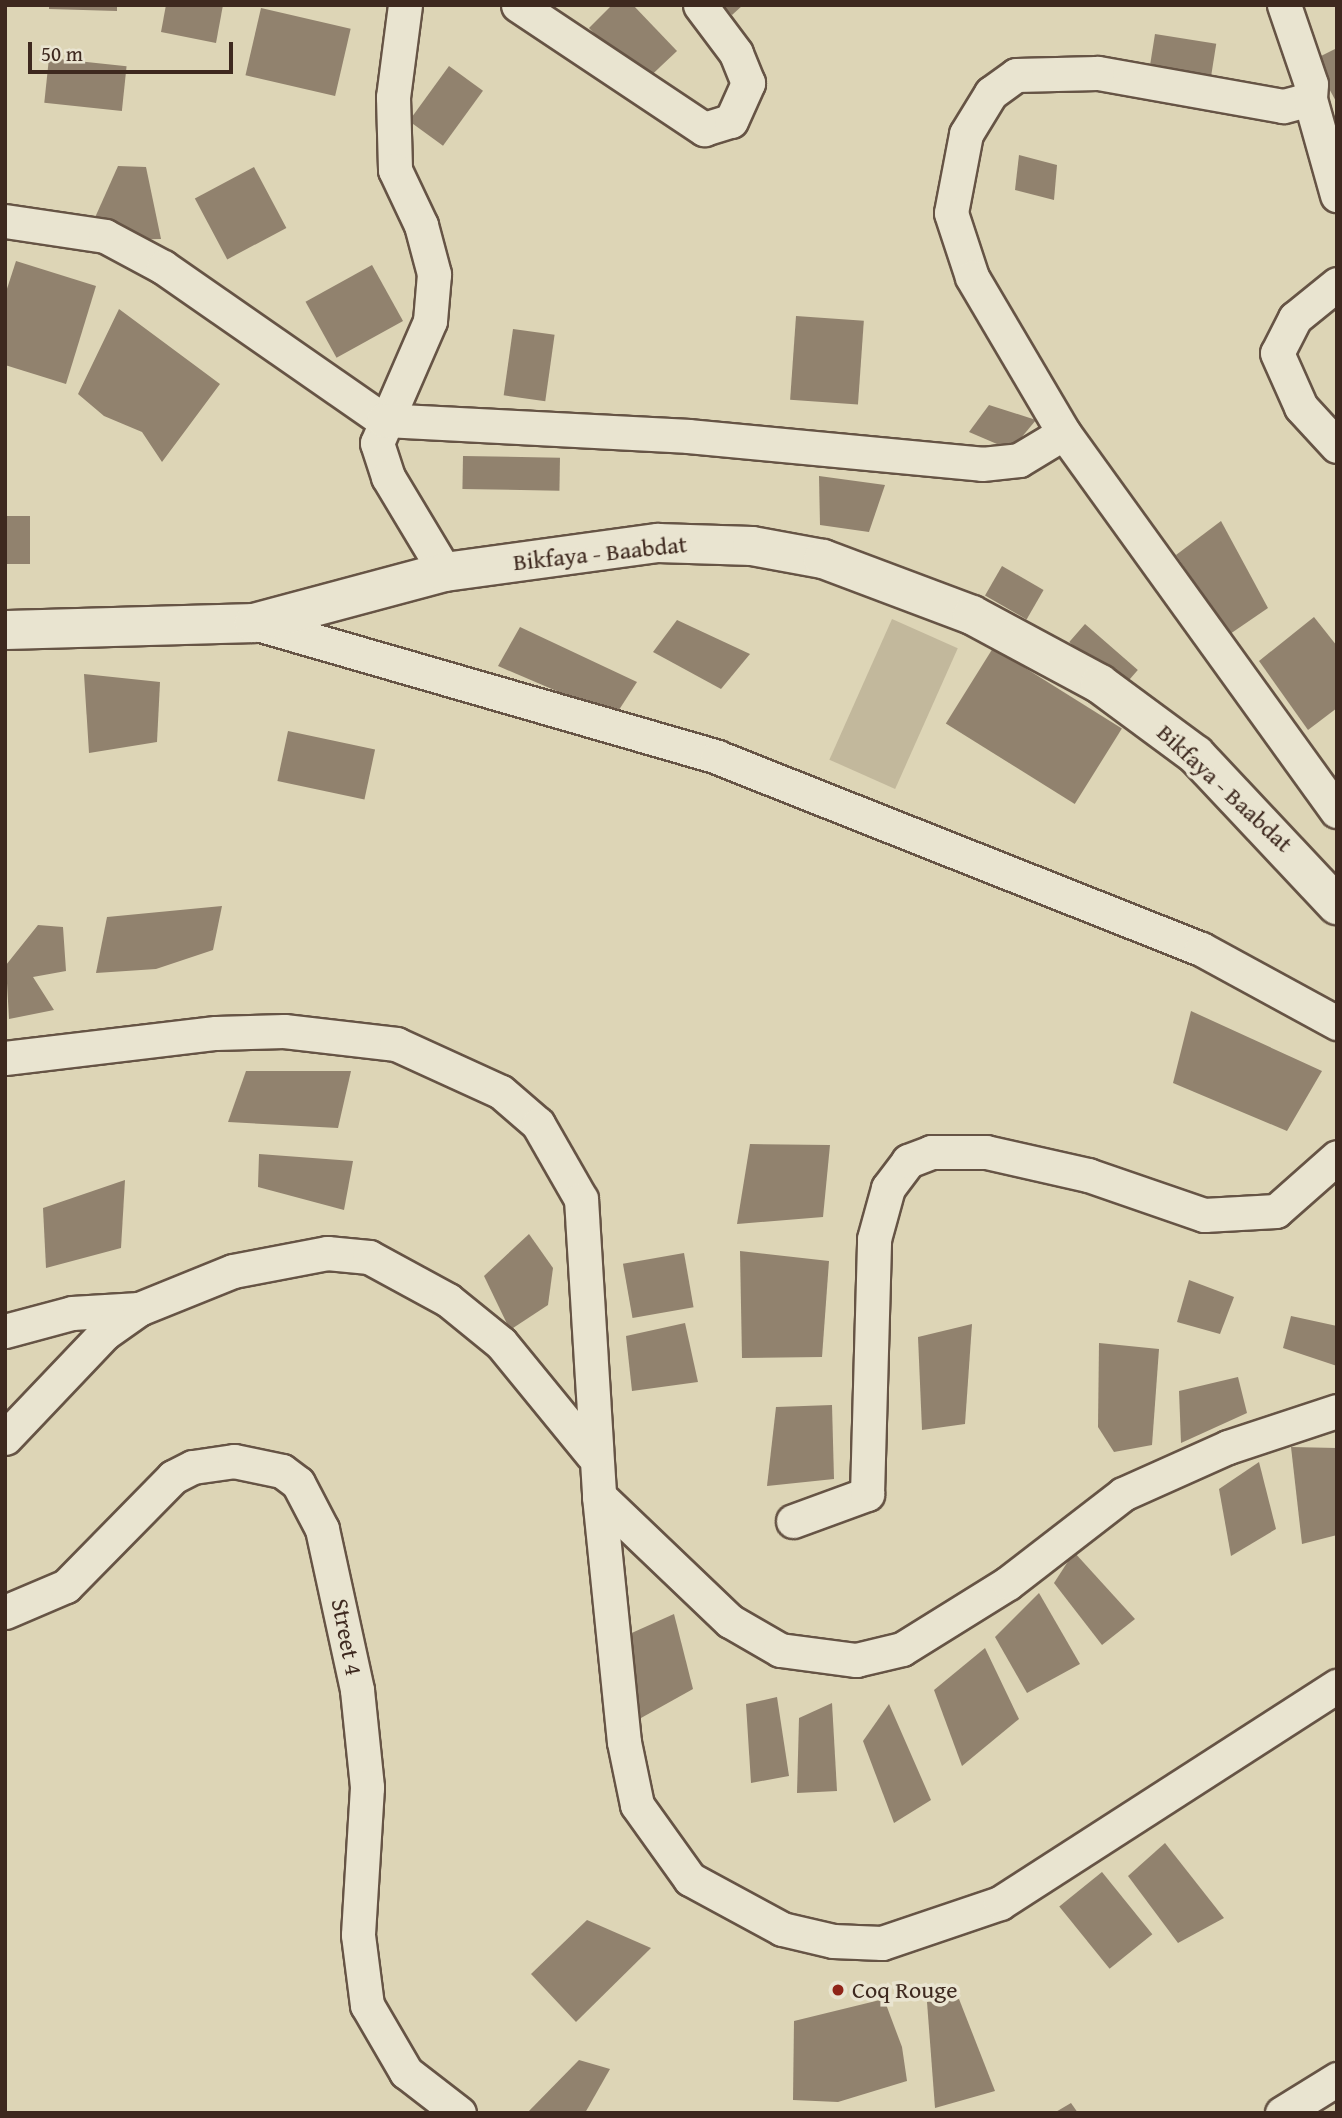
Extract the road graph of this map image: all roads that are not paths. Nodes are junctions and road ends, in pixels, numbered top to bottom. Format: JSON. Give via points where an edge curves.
{"nodes":[{"id":1,"x":405,"y":5,"type":"edge"},
{"id":2,"x":518,"y":5,"type":"edge"},
{"id":3,"x":700,"y":5,"type":"edge"},
{"id":4,"x":1284,"y":5,"type":"edge"},
{"id":5,"x":1310,"y":99,"type":"junction"},
{"id":6,"x":1337,"y":195,"type":"edge"},
{"id":7,"x":5,"y":221,"type":"edge"},
{"id":8,"x":1337,"y":284,"type":"edge"},
{"id":9,"x":383,"y":420,"type":"junction"},
{"id":10,"x":1064,"y":433,"type":"junction"},
{"id":11,"x":1337,"y":446,"type":"edge"},
{"id":12,"x":445,"y":572,"type":"junction"},
{"id":13,"x":254,"y":623,"type":"junction"},
{"id":14,"x":5,"y":631,"type":"edge"},
{"id":15,"x":1337,"y":811,"type":"edge"},
{"id":16,"x":1337,"y":905,"type":"edge"},
{"id":17,"x":1337,"y":1023,"type":"edge"},
{"id":18,"x":5,"y":1058,"type":"edge"},
{"id":19,"x":1337,"y":1157,"type":"edge"},
{"id":20,"x":139,"y":1310,"type":"junction"},
{"id":21,"x":5,"y":1331,"type":"edge"},
{"id":22,"x":1337,"y":1411,"type":"edge"},
{"id":23,"x":5,"y":1438,"type":"edge"},
{"id":24,"x":592,"y":1454,"type":"junction"},
{"id":25,"x":599,"y":1496,"type":"junction"},
{"id":26,"x":793,"y":1521,"type":"dead end"},
{"id":27,"x":5,"y":1612,"type":"edge"},
{"id":28,"x":1337,"y":1686,"type":"edge"},
{"id":29,"x":1337,"y":2079,"type":"edge"},
{"id":30,"x":460,"y":2113,"type":"edge"},
{"id":31,"x":1282,"y":2113,"type":"edge"}],
"edges":[{"from":1,"to":9,"type":"street","via":[[393,97],[395,170],[421,225],[434,274],[430,321]]},
{"from":2,"to":3,"type":"street","via":[[704,129],[731,121],[748,83],[736,53]]},
{"from":4,"to":5,"type":"street","via":[[1311,84]]},
{"from":5,"to":6,"type":"street"},
{"from":5,"to":10,"type":"street","via":[[1295,106],[1255,103],[1054,70],[1016,75],[975,115],[952,187],[957,246]]},
{"from":7,"to":9,"type":"street","via":[[105,236],[151,261]]},
{"from":8,"to":11,"type":"street","via":[[1295,318],[1277,353],[1301,407]]},
{"from":9,"to":10,"type":"street","via":[[688,436],[982,464],[1019,460]]},
{"from":9,"to":12,"type":"street","via":[[377,443],[387,477]]},
{"from":10,"to":15,"type":"street"},
{"from":12,"to":13,"type":"main road","name":"Bikfaya - Baabdat"},
{"from":12,"to":16,"type":"main road","name":"Bikfaya - Baabdat","via":[[658,543],[702,543],[823,559],[899,583],[1100,684],[1152,719],[1235,792]]},
{"from":13,"to":14,"type":"main road","name":"Bikfaya - Baabdat"},
{"from":13,"to":17,"type":"street","via":[[716,757],[1201,949]]},
{"from":18,"to":24,"type":"street","via":[[216,1033],[284,1031],[396,1044],[501,1092],[538,1124],[581,1199]]},
{"from":19,"to":26,"type":"street","via":[[1276,1211],[1204,1215],[1088,1175],[986,1152],[942,1150],[908,1161],[888,1188],[874,1239],[867,1494]]},
{"from":20,"to":21,"type":"street","via":[[72,1313]]},
{"from":20,"to":23,"type":"street","via":[[105,1333]]},
{"from":20,"to":24,"type":"street","via":[[274,1260],[327,1252],[369,1256],[448,1300],[501,1343]]},
{"from":22,"to":25,"type":"street","via":[[1228,1447],[1123,1493],[1008,1583],[880,1657],[823,1659],[780,1650],[752,1634],[698,1593]]},
{"from":24,"to":25,"type":"street"},
{"from":25,"to":28,"type":"street","via":[[624,1742],[637,1805],[690,1879],[782,1929],[834,1941],[882,1943],[1000,1903]]},
{"from":27,"to":30,"type":"street","name":"Street 4","via":[[66,1586],[173,1477],[193,1467],[234,1461],[282,1471],[298,1483],[322,1529],[357,1690],[367,1787],[358,1935],[367,2005],[406,2072]]},
{"from":29,"to":31,"type":"street"}]}
